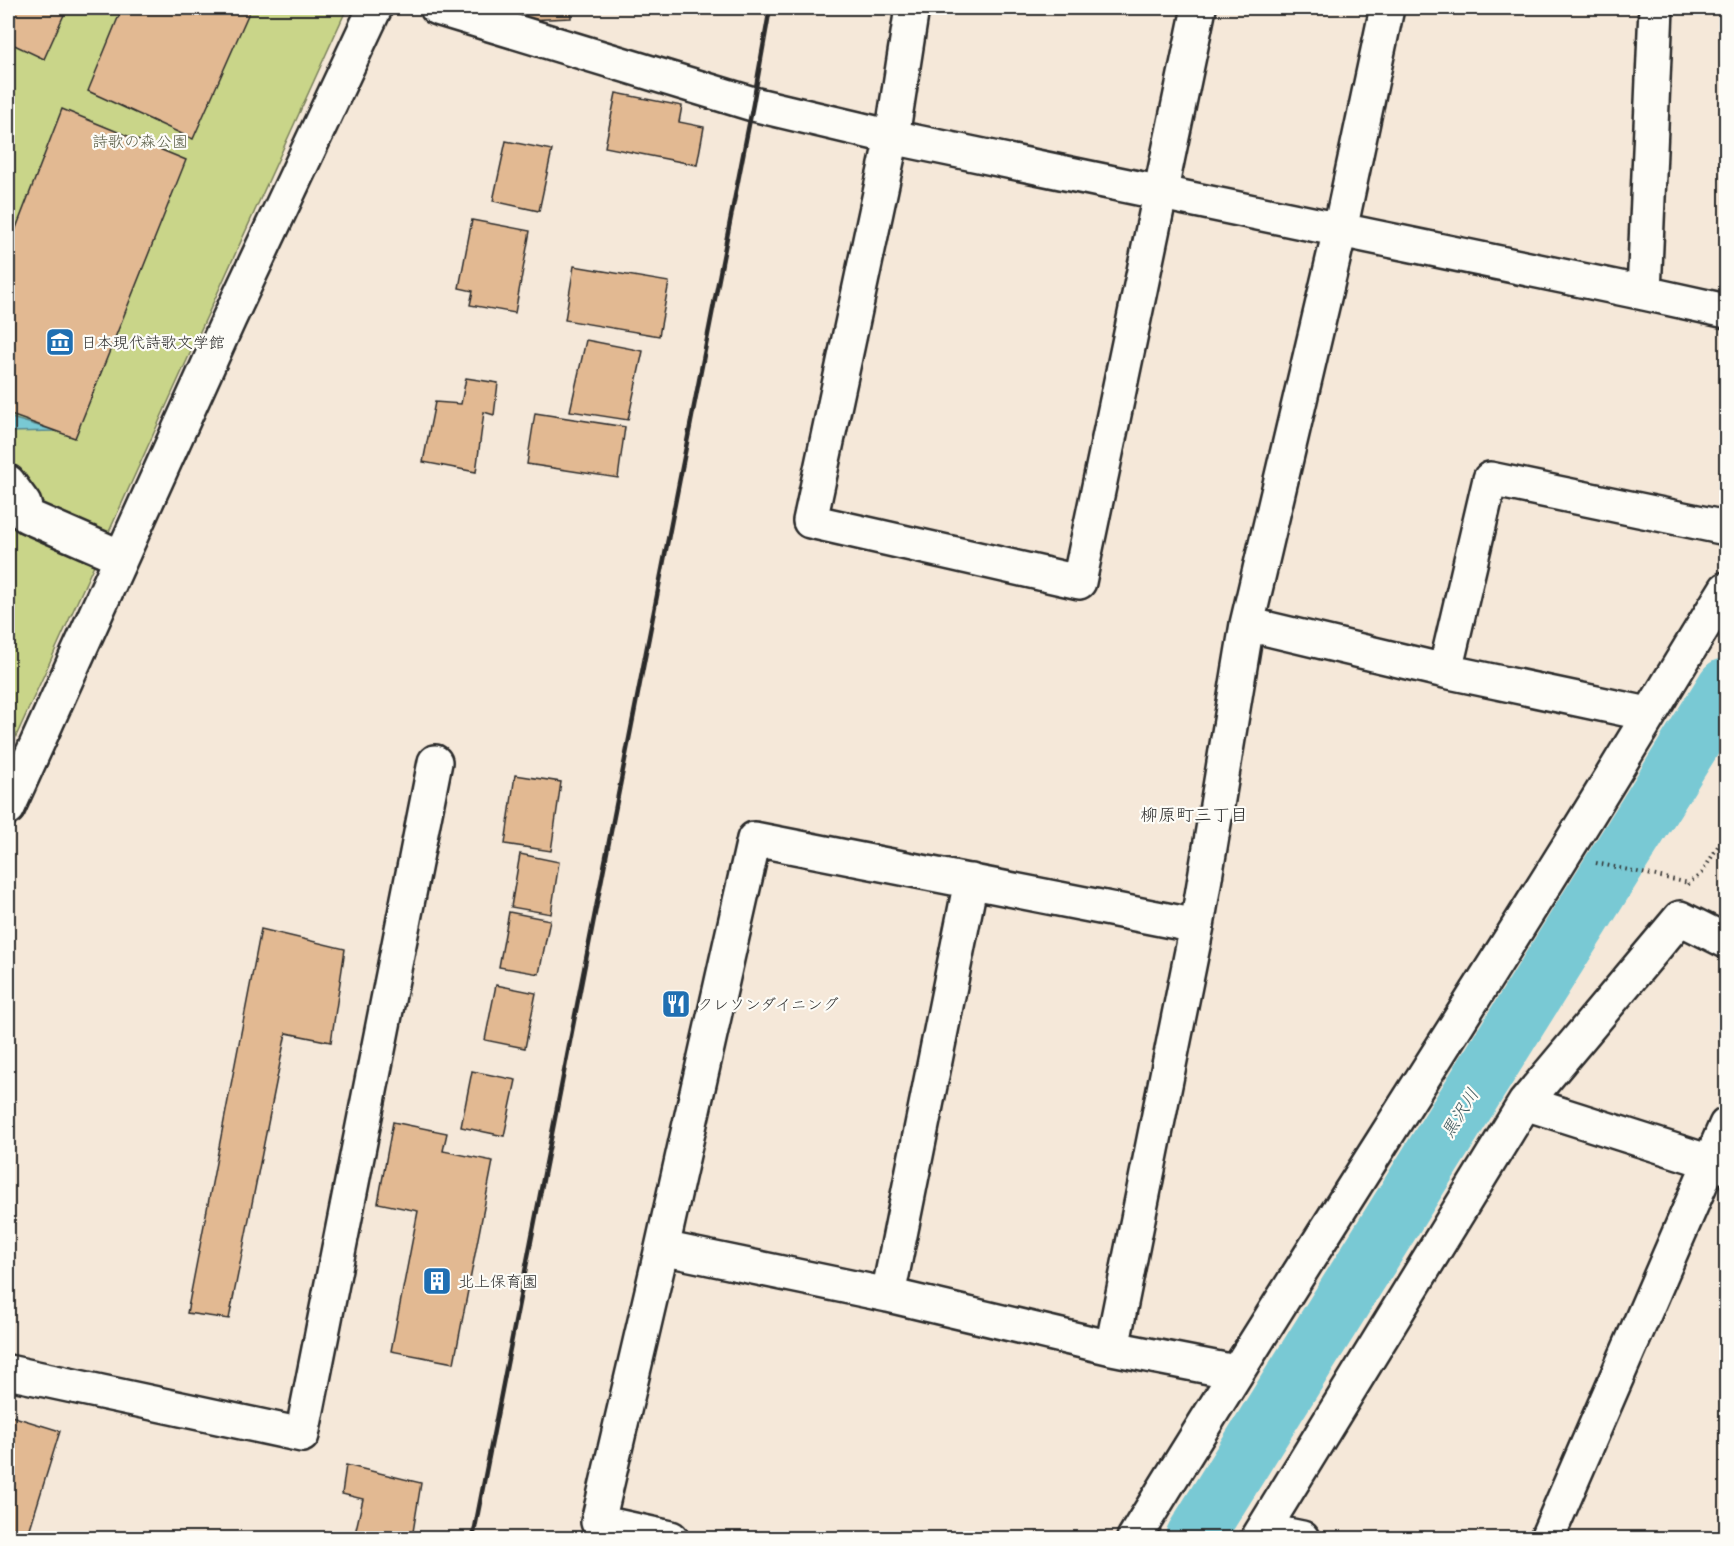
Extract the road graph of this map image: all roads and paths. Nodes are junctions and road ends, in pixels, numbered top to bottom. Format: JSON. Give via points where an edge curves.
{"nodes":[{"id":1,"x":375,"y":8,"type":"edge"},
{"id":2,"x":442,"y":8,"type":"edge"},
{"id":3,"x":912,"y":8,"type":"edge"},
{"id":4,"x":1199,"y":8,"type":"edge"},
{"id":5,"x":1387,"y":8,"type":"edge"},
{"id":6,"x":1656,"y":8,"type":"edge"},
{"id":7,"x":892,"y":137,"type":"junction"},
{"id":8,"x":1159,"y":194,"type":"junction"},
{"id":9,"x":1340,"y":230,"type":"junction"},
{"id":10,"x":1644,"y":293,"type":"junction"},
{"id":11,"x":1726,"y":312,"type":"edge"},
{"id":12,"x":8,"y":482,"type":"edge"},
{"id":13,"x":1726,"y":528,"type":"edge"},
{"id":14,"x":120,"y":556,"type":"junction"},
{"id":15,"x":1726,"y":589,"type":"edge"},
{"id":16,"x":1247,"y":624,"type":"junction"},
{"id":17,"x":1445,"y":671,"type":"junction"},
{"id":18,"x":1648,"y":714,"type":"junction"},
{"id":19,"x":435,"y":762,"type":"dead end"},
{"id":20,"x":8,"y":808,"type":"edge"},
{"id":21,"x":1726,"y":833,"type":"edge"},
{"id":22,"x":1592,"y":862,"type":"dead end"},
{"id":23,"x":971,"y":881,"type":"junction"},
{"id":24,"x":1689,"y":883,"type":"junction"},
{"id":25,"x":1680,"y":918,"type":"junction"},
{"id":26,"x":1197,"y":926,"type":"junction"},
{"id":27,"x":1726,"y":941,"type":"edge"},
{"id":28,"x":1525,"y":1103,"type":"junction"},
{"id":29,"x":1726,"y":1125,"type":"edge"},
{"id":30,"x":1719,"y":1164,"type":"edge"},
{"id":31,"x":662,"y":1248,"type":"junction"},
{"id":32,"x":888,"y":1295,"type":"junction"},
{"id":33,"x":1112,"y":1348,"type":"junction"},
{"id":34,"x":8,"y":1372,"type":"edge"},
{"id":35,"x":1235,"y":1372,"type":"junction"},
{"id":36,"x":1261,"y":1534,"type":"edge"},
{"id":37,"x":671,"y":1539,"type":"edge"},
{"id":38,"x":1134,"y":1539,"type":"edge"},
{"id":39,"x":1302,"y":1539,"type":"edge"},
{"id":40,"x":1547,"y":1539,"type":"edge"}],
"edges":[{"from":1,"to":14,"type":"street"},
{"from":2,"to":7,"type":"street","via":[[753,104]]},
{"from":3,"to":7,"type":"street"},
{"from":4,"to":8,"type":"street"},
{"from":5,"to":9,"type":"street"},
{"from":6,"to":10,"type":"street"},
{"from":7,"to":8,"type":"street"},
{"from":7,"to":8,"type":"street","via":[[810,521],[1079,582]]},
{"from":8,"to":9,"type":"street"},
{"from":9,"to":10,"type":"street"},
{"from":9,"to":16,"type":"street"},
{"from":10,"to":11,"type":"street"},
{"from":12,"to":14,"type":"street","via":[[24,504],[27,516]]},
{"from":13,"to":17,"type":"street","via":[[1490,479]]},
{"from":14,"to":20,"type":"street"},
{"from":15,"to":18,"type":"street"},
{"from":16,"to":17,"type":"street"},
{"from":16,"to":26,"type":"street"},
{"from":17,"to":18,"type":"street"},
{"from":18,"to":35,"type":"street","via":[[1563,856]]},
{"from":19,"to":34,"type":"street","via":[[302,1435]]},
{"from":21,"to":24,"type":"path","via":[[1702,873]]},
{"from":22,"to":24,"type":"path"},
{"from":23,"to":26,"type":"street"},
{"from":23,"to":31,"type":"street","via":[[754,839]]},
{"from":23,"to":32,"type":"street"},
{"from":24,"to":25,"type":"path"},
{"from":25,"to":27,"type":"street"},
{"from":25,"to":28,"type":"street"},
{"from":26,"to":33,"type":"street"},
{"from":28,"to":30,"type":"street"},
{"from":28,"to":36,"type":"street"},
{"from":29,"to":30,"type":"street"},
{"from":30,"to":40,"type":"street"},
{"from":31,"to":32,"type":"street"},
{"from":31,"to":37,"type":"street","via":[[598,1522]]},
{"from":32,"to":33,"type":"street"},
{"from":33,"to":35,"type":"street"},
{"from":35,"to":38,"type":"street"},
{"from":36,"to":39,"type":"street"}]}
